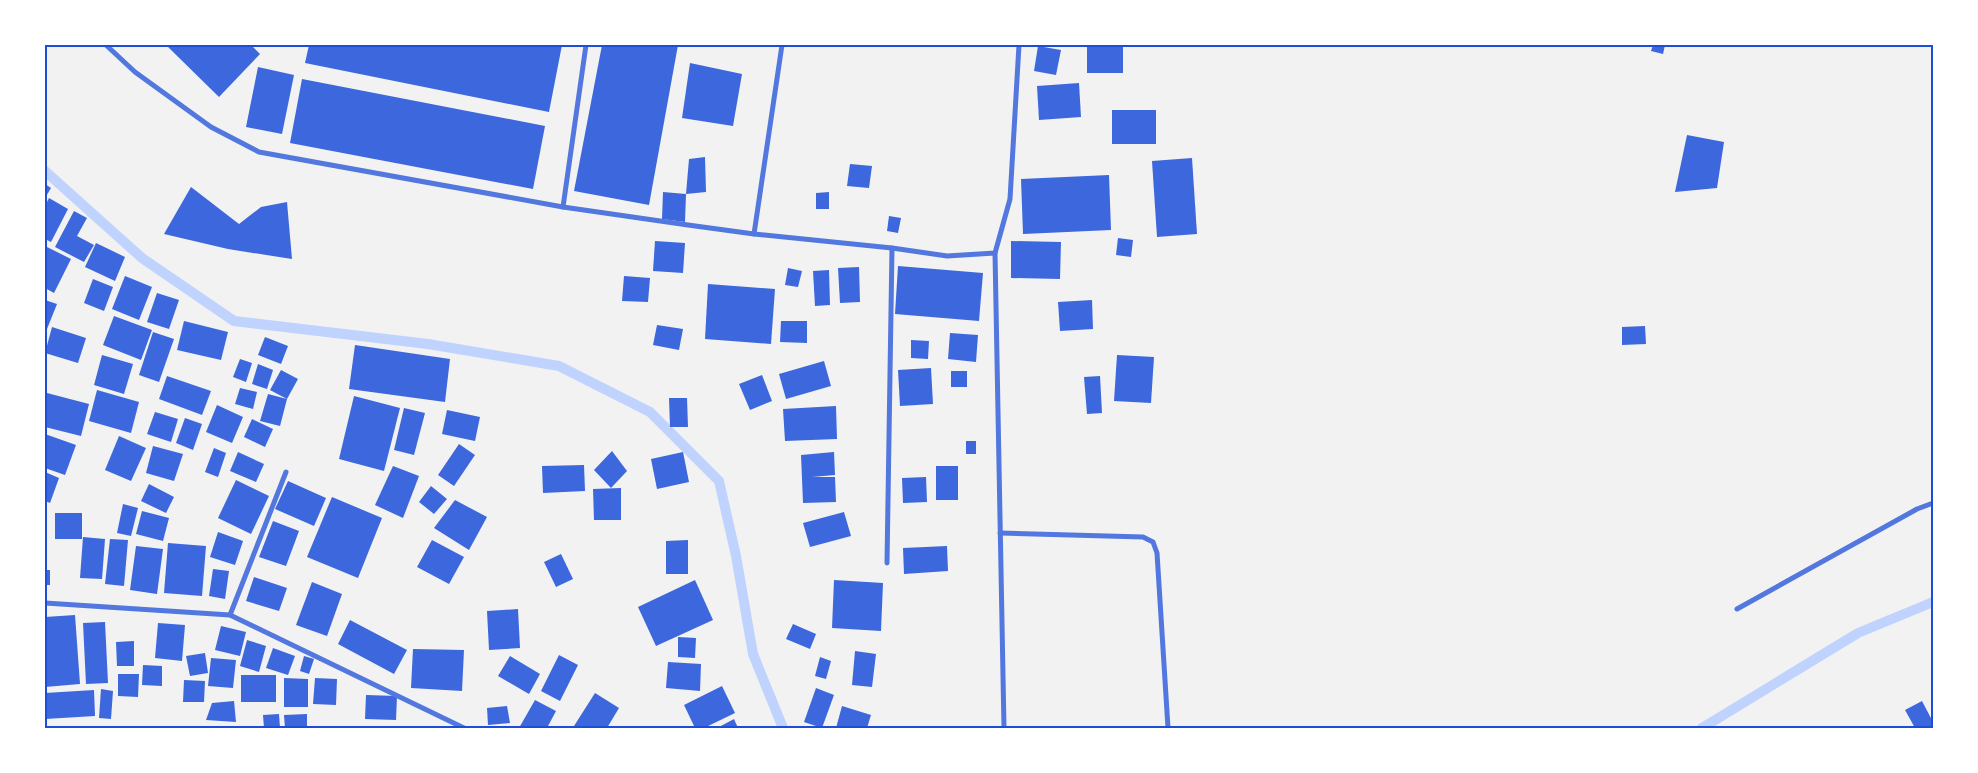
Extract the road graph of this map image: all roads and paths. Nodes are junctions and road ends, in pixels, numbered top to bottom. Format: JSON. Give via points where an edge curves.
{"nodes":[{"id":1,"x":106,"y":45,"type":"edge"},
{"id":2,"x":586,"y":45,"type":"edge"},
{"id":3,"x":782,"y":45,"type":"edge"},
{"id":4,"x":1019,"y":45,"type":"edge"},
{"id":5,"x":563,"y":208,"type":"junction"},
{"id":6,"x":754,"y":234,"type":"junction"},
{"id":7,"x":892,"y":248,"type":"junction"},
{"id":8,"x":995,"y":254,"type":"junction"},
{"id":9,"x":286,"y":472,"type":"dead end"},
{"id":10,"x":1933,"y":503,"type":"edge"},
{"id":11,"x":1000,"y":533,"type":"junction"},
{"id":12,"x":887,"y":563,"type":"dead end"},
{"id":13,"x":45,"y":603,"type":"edge"},
{"id":14,"x":1738,"y":609,"type":"dead end"},
{"id":15,"x":230,"y":614,"type":"junction"},
{"id":16,"x":464,"y":728,"type":"edge"},
{"id":17,"x":1004,"y":728,"type":"edge"},
{"id":18,"x":1168,"y":728,"type":"edge"}],
"edges":[{"from":1,"to":5,"type":"street","via":[[135,72],[211,127],[259,152]]},
{"from":2,"to":5,"type":"street"},
{"from":3,"to":6,"type":"street"},
{"from":4,"to":8,"type":"street","via":[[1010,199]]},
{"from":5,"to":6,"type":"street"},
{"from":6,"to":7,"type":"street"},
{"from":7,"to":8,"type":"street","via":[[947,256]]},
{"from":7,"to":12,"type":"street"},
{"from":8,"to":11,"type":"street"},
{"from":9,"to":15,"type":"street"},
{"from":10,"to":14,"type":"street"},
{"from":11,"to":17,"type":"street"},
{"from":11,"to":18,"type":"street","via":[[1143,537],[1153,542],[1157,553]]},
{"from":13,"to":15,"type":"street"},
{"from":15,"to":16,"type":"street"}]}
